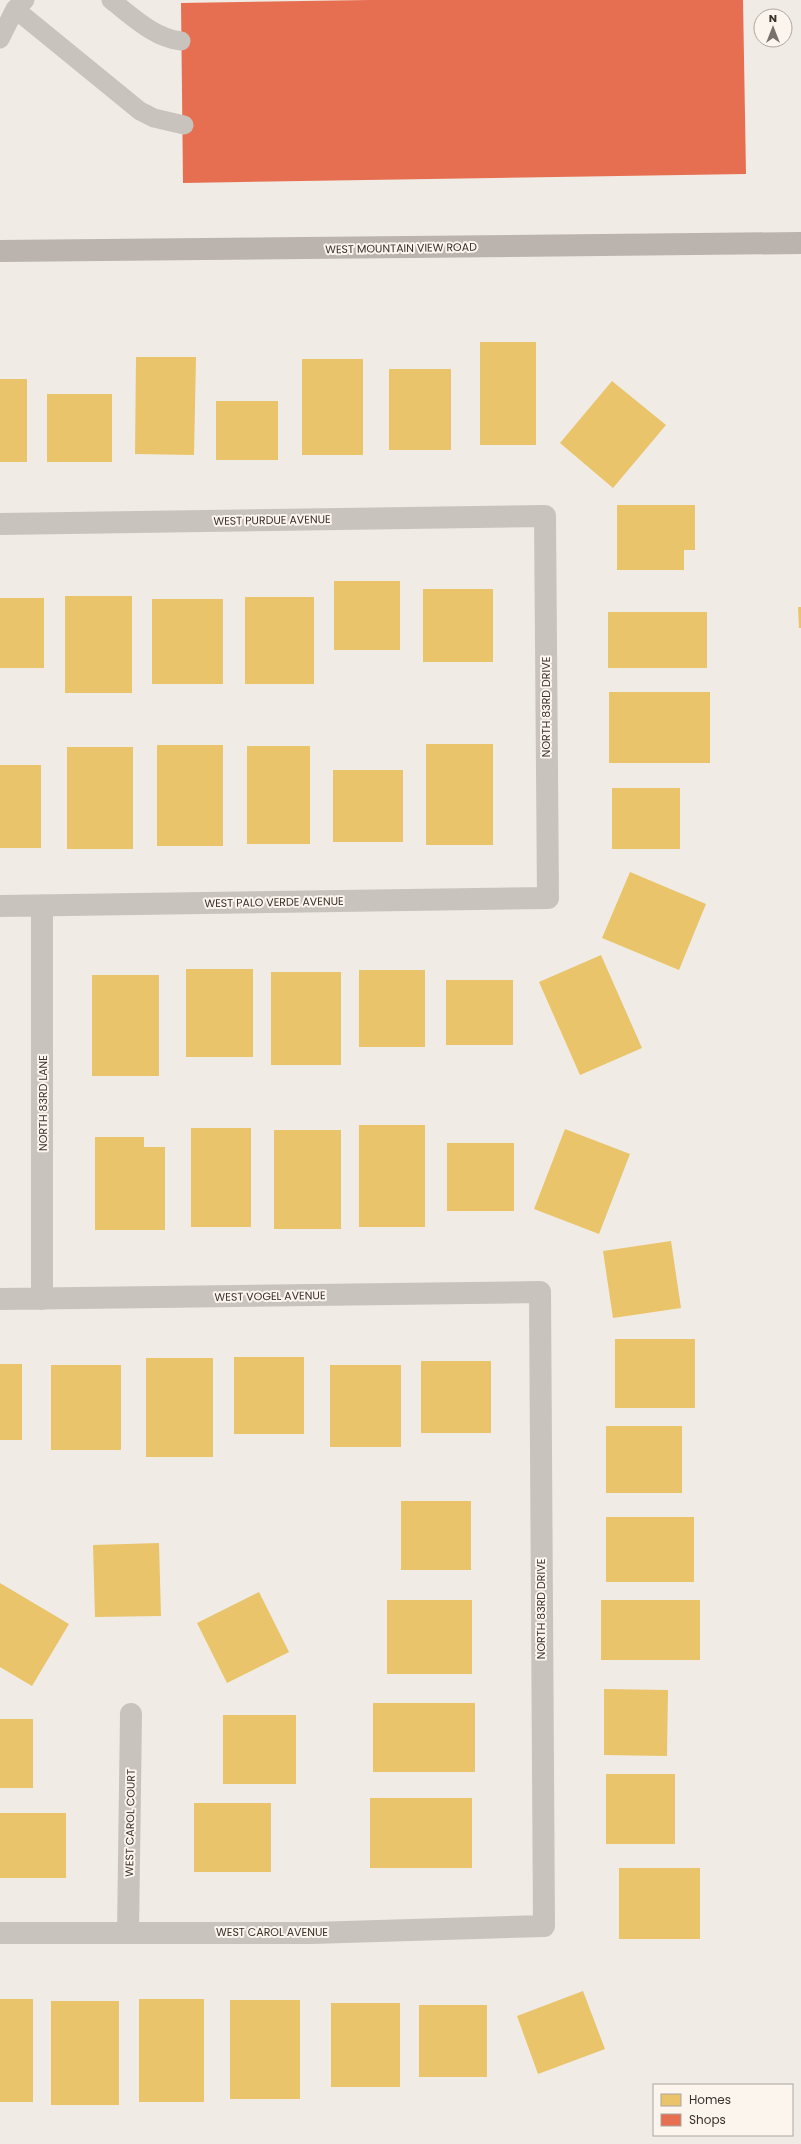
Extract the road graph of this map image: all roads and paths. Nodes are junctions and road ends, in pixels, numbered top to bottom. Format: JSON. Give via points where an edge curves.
{"nodes":[{"id":1,"x":111,"y":0,"type":"edge"},
{"id":2,"x":20,"y":4,"type":"edge"},
{"id":3,"x":0,"y":39,"type":"edge"},
{"id":4,"x":181,"y":41,"type":"dead end"},
{"id":5,"x":184,"y":125,"type":"dead end"},
{"id":6,"x":801,"y":243,"type":"edge"},
{"id":7,"x":0,"y":252,"type":"edge"},
{"id":8,"x":545,"y":516,"type":"joint"},
{"id":9,"x":0,"y":524,"type":"edge"},
{"id":10,"x":548,"y":898,"type":"joint"},
{"id":11,"x":0,"y":906,"type":"edge"},
{"id":12,"x":42,"y":906,"type":"junction"},
{"id":13,"x":540,"y":1292,"type":"joint"},
{"id":14,"x":0,"y":1299,"type":"edge"},
{"id":15,"x":42,"y":1299,"type":"junction"},
{"id":16,"x":131,"y":1714,"type":"dead end"},
{"id":17,"x":544,"y":1926,"type":"joint"},
{"id":18,"x":0,"y":1933,"type":"edge"},
{"id":19,"x":128,"y":1933,"type":"junction"}],
"edges":[{"from":1,"to":4,"type":"lane","via":[[142,24],[169,40]]},
{"from":2,"to":3,"type":"lane"},
{"from":2,"to":5,"type":"lane","via":[[140,111],[154,118]]},
{"from":6,"to":7,"type":"street","name":"WEST MOUNTAIN VIEW ROAD"},
{"from":8,"to":9,"type":"street","name":"WEST PURDUE AVENUE"},
{"from":8,"to":10,"type":"street","name":"NORTH 83RD DRIVE"},
{"from":10,"to":12,"type":"street","name":"WEST PALO VERDE AVENUE"},
{"from":11,"to":12,"type":"street","name":"WEST PALO VERDE AVENUE"},
{"from":12,"to":15,"type":"street","name":"NORTH 83RD LANE"},
{"from":13,"to":15,"type":"street","name":"WEST VOGEL AVENUE"},
{"from":13,"to":17,"type":"street","name":"NORTH 83RD DRIVE"},
{"from":14,"to":15,"type":"street","name":"WEST VOGEL AVENUE"},
{"from":16,"to":19,"type":"street","name":"WEST CAROL COURT"},
{"from":17,"to":19,"type":"street","name":"WEST CAROL AVENUE","via":[[312,1933]]},
{"from":18,"to":19,"type":"street","name":"WEST CAROL AVENUE"}]}
